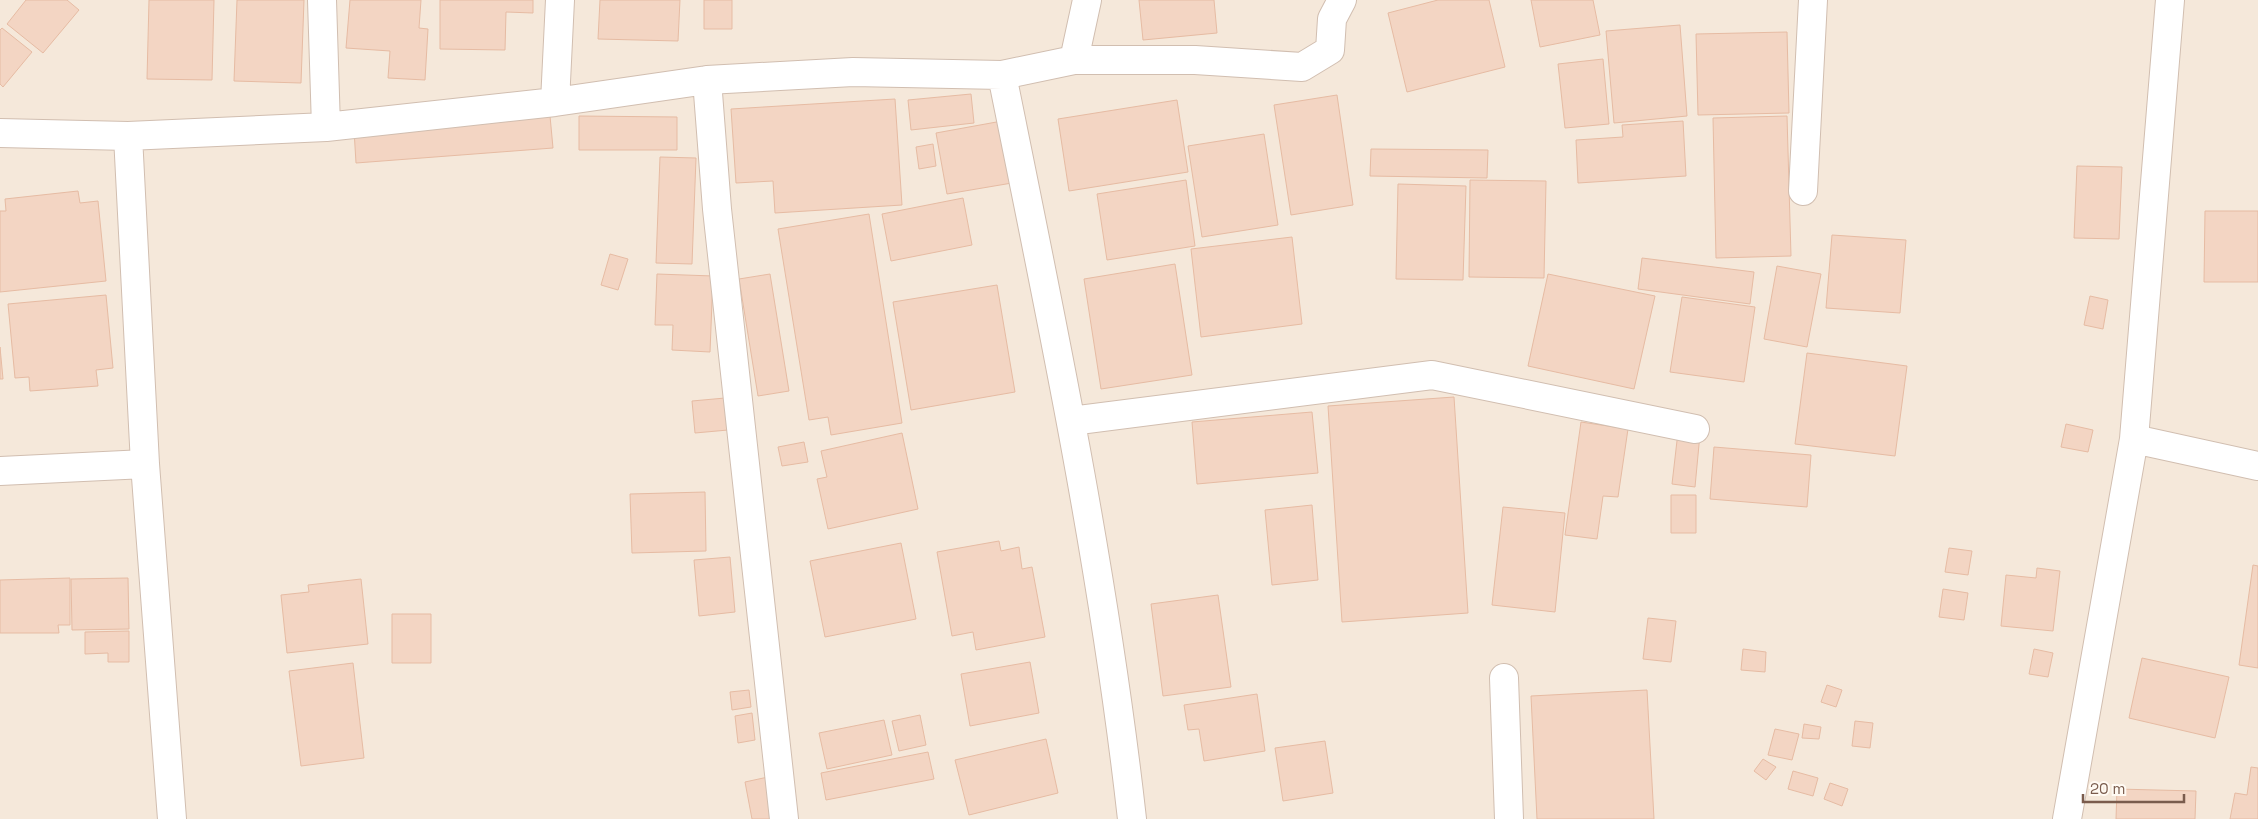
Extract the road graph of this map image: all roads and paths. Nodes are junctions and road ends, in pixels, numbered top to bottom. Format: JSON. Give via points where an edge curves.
{"nodes":[{"id":1,"x":322,"y":0,"type":"edge"},
{"id":2,"x":560,"y":0,"type":"edge"},
{"id":3,"x":1087,"y":0,"type":"edge"},
{"id":4,"x":1342,"y":0,"type":"edge"},
{"id":5,"x":1813,"y":0,"type":"edge"},
{"id":6,"x":2170,"y":0,"type":"edge"},
{"id":7,"x":1074,"y":60,"type":"junction"},
{"id":8,"x":1002,"y":75,"type":"junction"},
{"id":9,"x":707,"y":80,"type":"junction"},
{"id":10,"x":555,"y":102,"type":"junction"},
{"id":11,"x":326,"y":127,"type":"junction"},
{"id":12,"x":0,"y":133,"type":"edge"},
{"id":13,"x":128,"y":136,"type":"junction"},
{"id":14,"x":1803,"y":191,"type":"dead end"},
{"id":15,"x":1071,"y":421,"type":"junction"},
{"id":16,"x":1695,"y":428,"type":"dead end"},
{"id":17,"x":2134,"y":439,"type":"junction"},
{"id":18,"x":144,"y":464,"type":"junction"},
{"id":19,"x":2258,"y":466,"type":"edge"},
{"id":20,"x":0,"y":471,"type":"edge"},
{"id":21,"x":1504,"y":678,"type":"dead end"},
{"id":22,"x":172,"y":819,"type":"edge"},
{"id":23,"x":784,"y":819,"type":"edge"},
{"id":24,"x":1132,"y":819,"type":"edge"},
{"id":25,"x":1509,"y":819,"type":"edge"},
{"id":26,"x":2067,"y":819,"type":"edge"}],
"edges":[{"from":1,"to":11,"type":"street"},
{"from":2,"to":10,"type":"street"},
{"from":3,"to":7,"type":"street"},
{"from":4,"to":7,"type":"street","via":[[1332,19],[1330,50],[1302,67],[1195,60]]},
{"from":5,"to":14,"type":"street"},
{"from":6,"to":17,"type":"street"},
{"from":7,"to":8,"type":"street"},
{"from":8,"to":9,"type":"street","via":[[853,72]]},
{"from":8,"to":15,"type":"street"},
{"from":9,"to":10,"type":"street"},
{"from":9,"to":23,"type":"street","via":[[718,219]]},
{"from":10,"to":11,"type":"street"},
{"from":11,"to":13,"type":"street"},
{"from":12,"to":13,"type":"street"},
{"from":13,"to":18,"type":"street"},
{"from":15,"to":16,"type":"street","via":[[1432,375]]},
{"from":15,"to":24,"type":"street","via":[[1120,717]]},
{"from":17,"to":19,"type":"street"},
{"from":17,"to":26,"type":"street"},
{"from":18,"to":20,"type":"street"},
{"from":18,"to":22,"type":"street"},
{"from":21,"to":25,"type":"street"}]}
